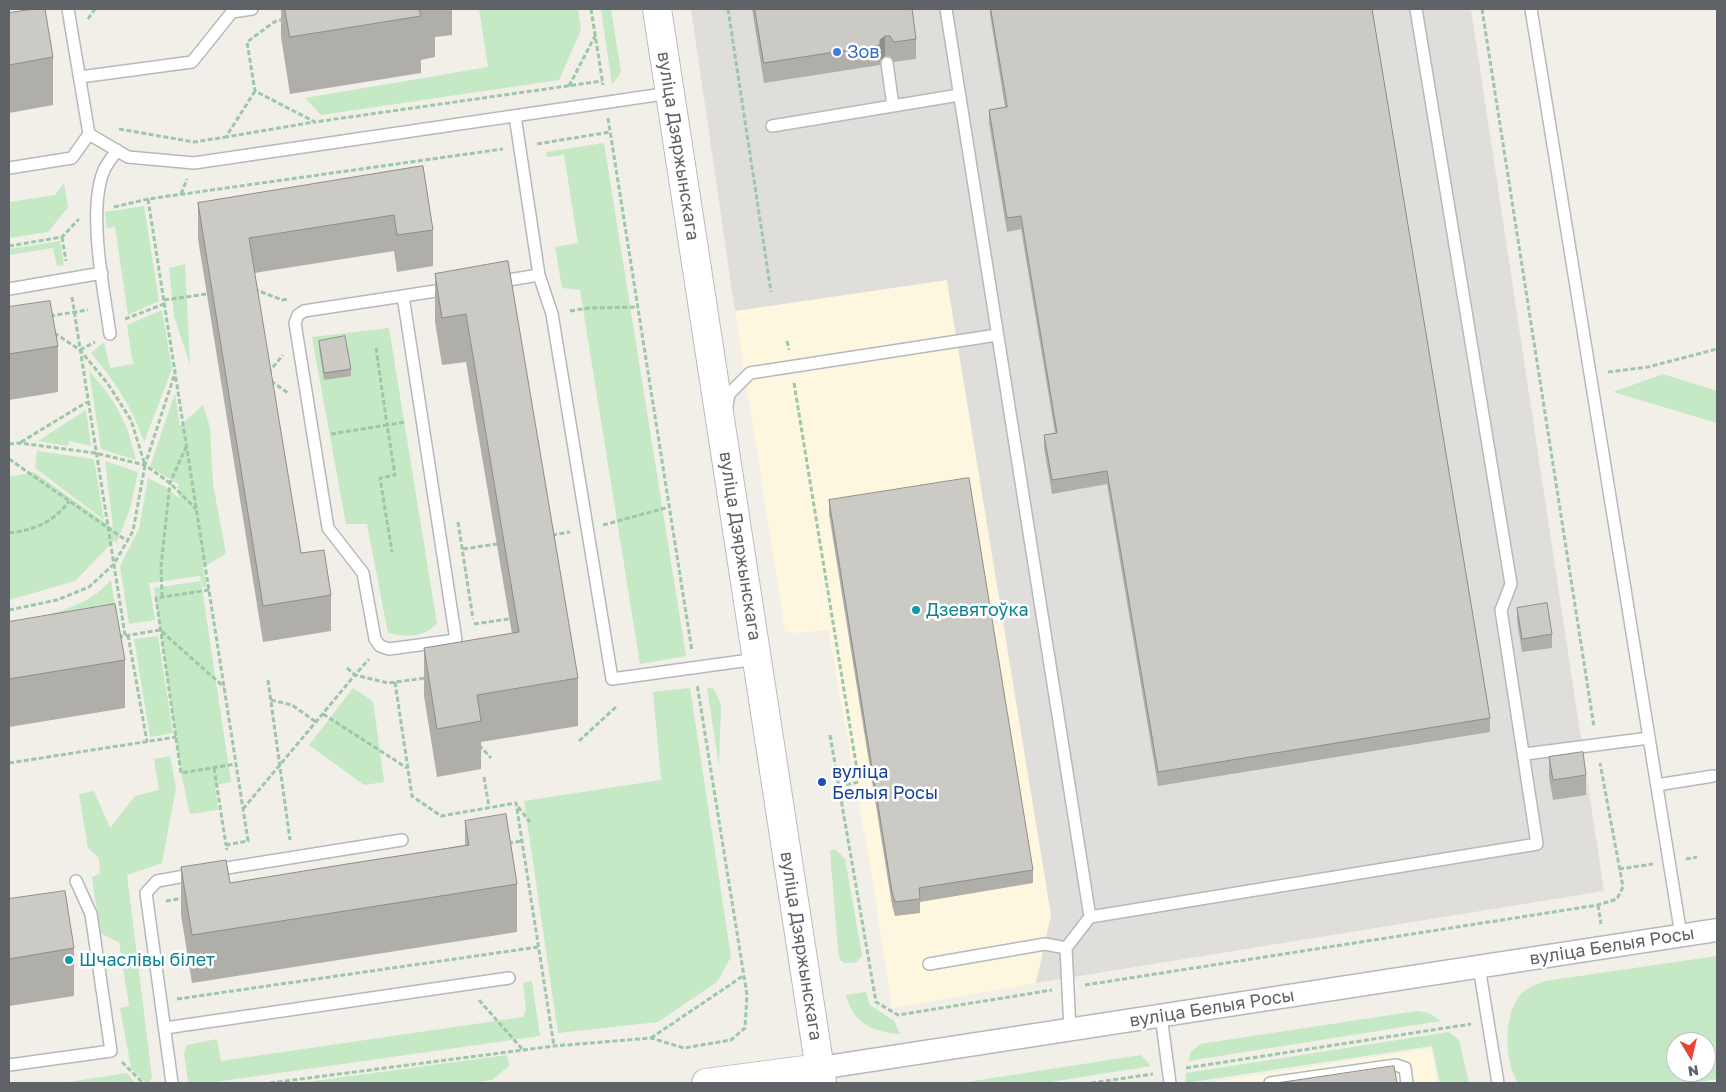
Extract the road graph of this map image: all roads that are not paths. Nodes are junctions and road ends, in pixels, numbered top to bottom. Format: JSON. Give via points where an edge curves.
{"nodes":[{"id":1,"x":68,"y":9,"type":"edge"},
{"id":2,"x":252,"y":9,"type":"edge"},
{"id":3,"x":657,"y":9,"type":"edge"},
{"id":4,"x":946,"y":9,"type":"edge"},
{"id":5,"x":1416,"y":9,"type":"edge"},
{"id":6,"x":1531,"y":9,"type":"edge"},
{"id":7,"x":887,"y":63,"type":"dead end"},
{"id":8,"x":80,"y":77,"type":"junction"},
{"id":9,"x":670,"y":93,"type":"junction"},
{"id":10,"x":960,"y":95,"type":"junction"},
{"id":11,"x":894,"y":106,"type":"junction"},
{"id":12,"x":515,"y":116,"type":"junction"},
{"id":13,"x":772,"y":126,"type":"dead end"},
{"id":14,"x":88,"y":128,"type":"junction"},
{"id":15,"x":117,"y":150,"type":"junction"},
{"id":16,"x":9,"y":168,"type":"edge"},
{"id":17,"x":102,"y":273,"type":"junction"},
{"id":18,"x":539,"y":275,"type":"junction"},
{"id":19,"x":480,"y":284,"type":"edge"},
{"id":20,"x":461,"y":287,"type":"edge"},
{"id":21,"x":9,"y":289,"type":"edge"},
{"id":22,"x":404,"y":296,"type":"junction"},
{"id":23,"x":110,"y":334,"type":"dead end"},
{"id":24,"x":998,"y":335,"type":"junction"},
{"id":25,"x":723,"y":433,"type":"junction"},
{"id":26,"x":758,"y":659,"type":"junction"},
{"id":27,"x":1649,"y":738,"type":"junction"},
{"id":28,"x":1525,"y":754,"type":"junction"},
{"id":29,"x":1713,"y":776,"type":"dead end"},
{"id":30,"x":1657,"y":785,"type":"junction"},
{"id":31,"x":402,"y":840,"type":"dead end"},
{"id":32,"x":76,"y":880,"type":"dead end"},
{"id":33,"x":1090,"y":917,"type":"junction"},
{"id":34,"x":1717,"y":930,"type":"edge"},
{"id":35,"x":1681,"y":935,"type":"junction"},
{"id":36,"x":1066,"y":948,"type":"junction"},
{"id":37,"x":929,"y":964,"type":"dead end"},
{"id":38,"x":1479,"y":967,"type":"junction"},
{"id":39,"x":509,"y":978,"type":"dead end"},
{"id":40,"x":1161,"y":1016,"type":"junction"},
{"id":41,"x":165,"y":1028,"type":"junction"},
{"id":42,"x":1070,"y":1030,"type":"junction"},
{"id":43,"x":9,"y":1065,"type":"edge"},
{"id":44,"x":821,"y":1076,"type":"edge"},
{"id":45,"x":1303,"y":1081,"type":"edge"},
{"id":46,"x":172,"y":1083,"type":"edge"},
{"id":47,"x":706,"y":1083,"type":"edge"},
{"id":48,"x":1170,"y":1083,"type":"edge"},
{"id":49,"x":1270,"y":1083,"type":"edge"},
{"id":50,"x":1407,"y":1083,"type":"edge"},
{"id":51,"x":1498,"y":1083,"type":"edge"}],
"edges":[{"from":1,"to":8,"type":"lane"},
{"from":2,"to":8,"type":"lane","via":[[232,12],[192,62]]},
{"from":3,"to":9,"type":"main road","name":"вуліца Дзяржынскага"},
{"from":4,"to":10,"type":"lane"},
{"from":5,"to":28,"type":"lane","via":[[1511,584],[1501,610]]},
{"from":6,"to":27,"type":"lane"},
{"from":7,"to":11,"type":"lane"},
{"from":8,"to":14,"type":"lane"},
{"from":9,"to":12,"type":"lane"},
{"from":9,"to":25,"type":"main road","name":"вуліца Дзяржынскага"},
{"from":10,"to":11,"type":"lane"},
{"from":10,"to":24,"type":"lane"},
{"from":11,"to":13,"type":"lane"},
{"from":12,"to":15,"type":"lane","via":[[194,163],[128,157]]},
{"from":12,"to":18,"type":"lane"},
{"from":14,"to":15,"type":"lane"},
{"from":14,"to":16,"type":"lane","via":[[72,158]]},
{"from":15,"to":17,"type":"lane","via":[[104,170],[97,210]]},
{"from":17,"to":21,"type":"lane"},
{"from":17,"to":23,"type":"lane"},
{"from":18,"to":19,"type":"lane"},
{"from":18,"to":26,"type":"lane","via":[[552,314],[612,679]]},
{"from":20,"to":22,"type":"lane"},
{"from":22,"to":22,"type":"lane","via":[[456,640],[388,649],[375,639],[363,573],[328,528],[295,323],[304,311]]},
{"from":24,"to":25,"type":"lane","via":[[750,372],[729,394]]},
{"from":24,"to":33,"type":"lane"},
{"from":25,"to":26,"type":"main road","name":"вуліца Дзяржынскага"},
{"from":26,"to":44,"type":"main road","name":"вуліца Дзяржынскага"},
{"from":27,"to":28,"type":"lane"},
{"from":27,"to":30,"type":"lane"},
{"from":28,"to":33,"type":"lane","via":[[1537,844]]},
{"from":29,"to":30,"type":"lane"},
{"from":30,"to":35,"type":"lane"},
{"from":31,"to":41,"type":"lane","via":[[157,881],[146,893]]},
{"from":32,"to":43,"type":"lane","via":[[90,914],[111,1050]]},
{"from":33,"to":36,"type":"lane"},
{"from":34,"to":35,"type":"street","name":"вуліца Белыя Росы"},
{"from":35,"to":38,"type":"street","name":"вуліца Белыя Росы"},
{"from":36,"to":37,"type":"lane","via":[[1045,944]]},
{"from":36,"to":42,"type":"lane"},
{"from":38,"to":40,"type":"street","name":"вуліца Белыя Росы"},
{"from":38,"to":51,"type":"lane"},
{"from":39,"to":41,"type":"lane"},
{"from":40,"to":42,"type":"street","name":"вуліца Белыя Росы"},
{"from":40,"to":48,"type":"lane"},
{"from":41,"to":46,"type":"lane"},
{"from":42,"to":44,"type":"street","name":"вуліца Белыя Росы"},
{"from":44,"to":47,"type":"main road","name":"вуліца Белыя Росы"},
{"from":45,"to":49,"type":"lane"},
{"from":45,"to":50,"type":"lane","via":[[1396,1065],[1405,1068]]}]}
